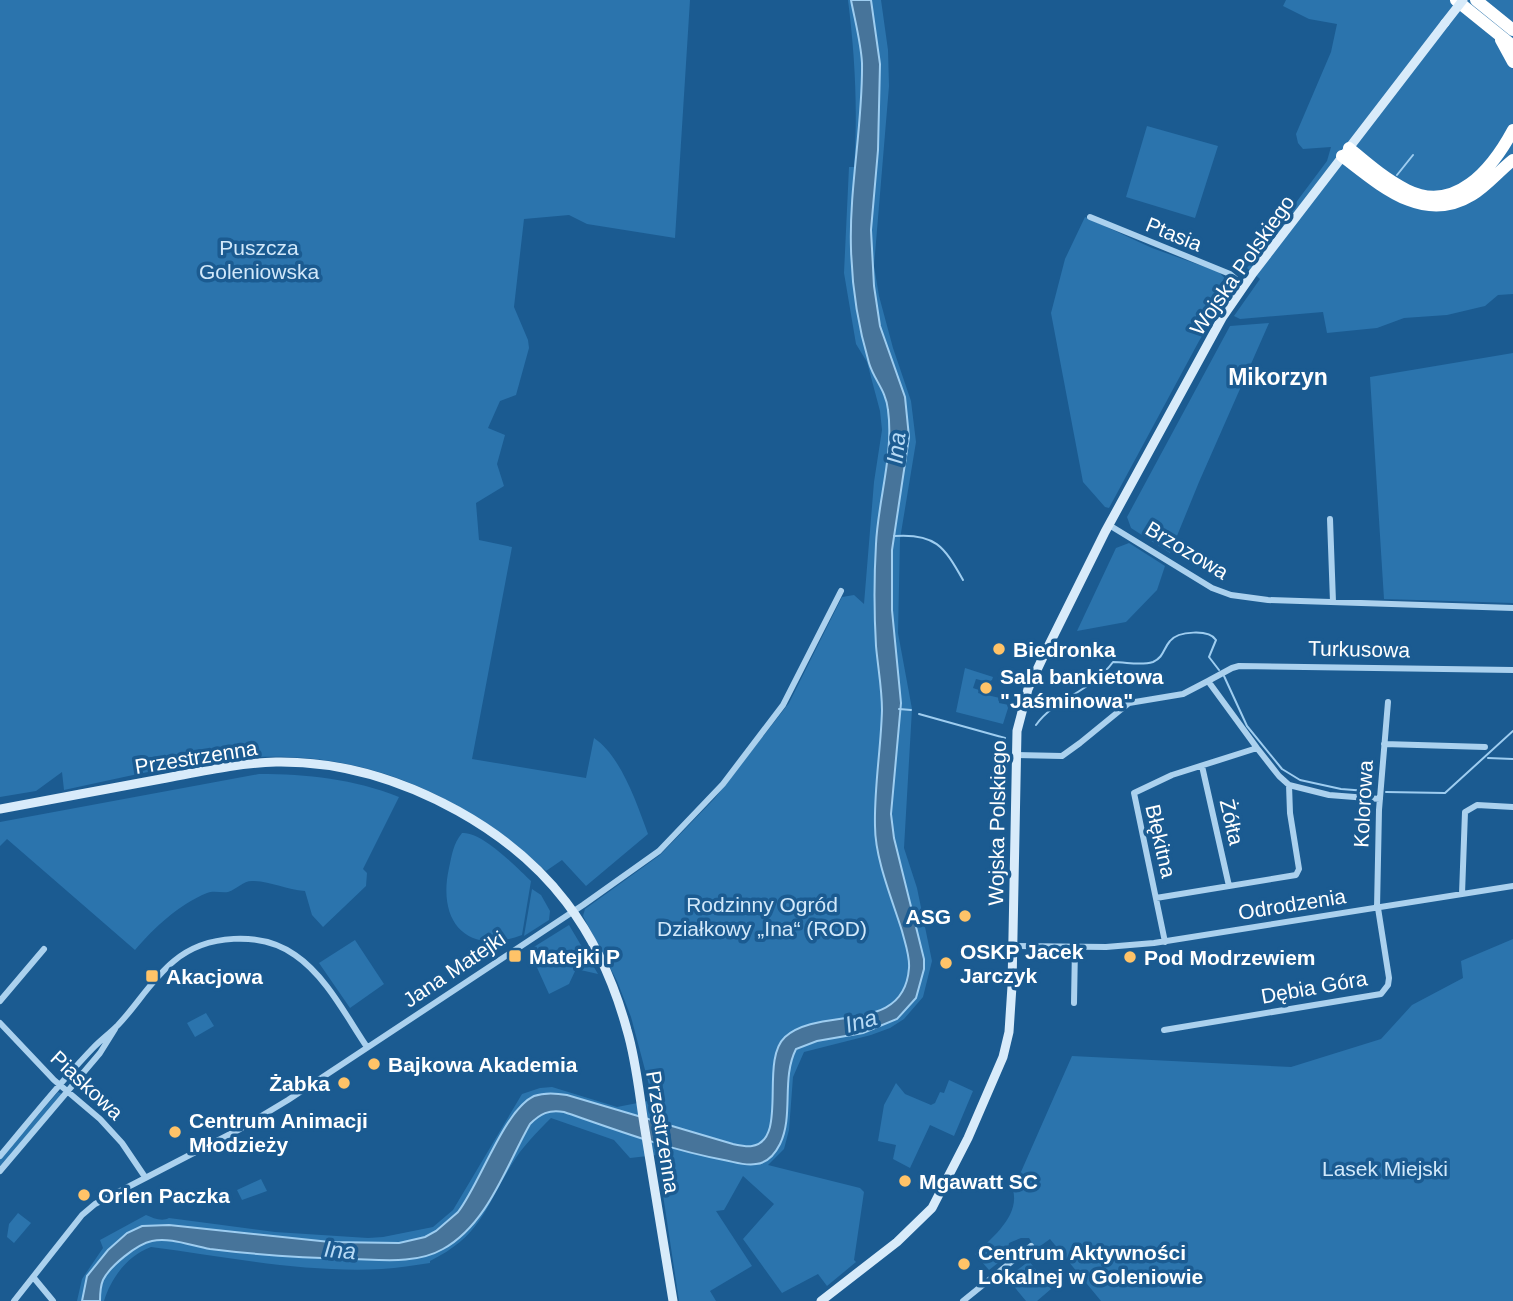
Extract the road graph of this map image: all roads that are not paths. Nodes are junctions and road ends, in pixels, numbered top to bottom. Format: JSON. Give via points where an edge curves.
{"nodes":[{"id":1,"x":1456,"y":0,"type":"edge"},
{"id":2,"x":1463,"y":0,"type":"edge"},
{"id":3,"x":1476,"y":0,"type":"edge"},
{"id":4,"x":1487,"y":24,"type":"junction"},
{"id":5,"x":1513,"y":30,"type":"edge"},
{"id":6,"x":1513,"y":46,"type":"edge"},
{"id":7,"x":1513,"y":62,"type":"edge"},
{"id":8,"x":1513,"y":130,"type":"edge"},
{"id":9,"x":1346,"y":152,"type":"junction"},
{"id":10,"x":1513,"y":160,"type":"edge"},
{"id":11,"x":1090,"y":217,"type":"dead end"},
{"id":12,"x":1244,"y":286,"type":"junction"},
{"id":13,"x":1330,"y":519,"type":"dead end"},
{"id":14,"x":1109,"y":525,"type":"junction"},
{"id":15,"x":841,"y":591,"type":"dead end"},
{"id":16,"x":1333,"y":602,"type":"junction"},
{"id":17,"x":1513,"y":608,"type":"edge"},
{"id":18,"x":1513,"y":670,"type":"edge"},
{"id":19,"x":1208,"y":681,"type":"junction"},
{"id":20,"x":1388,"y":702,"type":"dead end"},
{"id":21,"x":1384,"y":744,"type":"junction"},
{"id":22,"x":1485,"y":747,"type":"dead end"},
{"id":23,"x":1257,"y":748,"type":"junction"},
{"id":24,"x":1015,"y":755,"type":"junction"},
{"id":25,"x":1202,"y":766,"type":"junction"},
{"id":26,"x":1289,"y":785,"type":"junction"},
{"id":27,"x":1380,"y":799,"type":"junction"},
{"id":28,"x":1513,"y":807,"type":"edge"},
{"id":29,"x":0,"y":809,"type":"edge"},
{"id":30,"x":1228,"y":886,"type":"junction"},
{"id":31,"x":1513,"y":886,"type":"edge"},
{"id":32,"x":1462,"y":894,"type":"junction"},
{"id":33,"x":1156,"y":898,"type":"junction"},
{"id":34,"x":1377,"y":908,"type":"junction"},
{"id":35,"x":571,"y":912,"type":"junction"},
{"id":36,"x":1165,"y":942,"type":"junction"},
{"id":37,"x":1012,"y":946,"type":"junction"},
{"id":38,"x":1075,"y":947,"type":"junction"},
{"id":39,"x":44,"y":949,"type":"dead end"},
{"id":40,"x":0,"y":1001,"type":"edge"},
{"id":41,"x":1073,"y":1003,"type":"dead end"},
{"id":42,"x":0,"y":1023,"type":"edge"},
{"id":43,"x":118,"y":1025,"type":"junction"},
{"id":44,"x":1164,"y":1030,"type":"dead end"},
{"id":45,"x":367,"y":1047,"type":"junction"},
{"id":46,"x":60,"y":1086,"type":"junction"},
{"id":47,"x":68,"y":1092,"type":"junction"},
{"id":48,"x":0,"y":1156,"type":"edge"},
{"id":49,"x":0,"y":1171,"type":"edge"},
{"id":50,"x":145,"y":1177,"type":"junction"},
{"id":51,"x":1031,"y":1246,"type":"dead end"},
{"id":52,"x":34,"y":1278,"type":"junction"},
{"id":53,"x":825,"y":1300,"type":"edge"},
{"id":54,"x":14,"y":1301,"type":"edge"},
{"id":55,"x":53,"y":1301,"type":"edge"},
{"id":56,"x":673,"y":1301,"type":"edge"},
{"id":57,"x":962,"y":1301,"type":"edge"}],
"edges":[{"from":1,"to":4,"type":"highway"},
{"from":2,"to":9,"type":"street","name":"Wojska Polskiego","bridge":true},
{"from":3,"to":5,"type":"highway"},
{"from":4,"to":6,"type":"highway"},
{"from":4,"to":7,"type":"highway"},
{"from":8,"to":9,"type":"highway","via":[[1473,183],[1438,197],[1405,189]]},
{"from":9,"to":10,"type":"highway","via":[[1398,196],[1430,206],[1465,199]]},
{"from":9,"to":12,"type":"street","name":"Wojska Polskiego"},
{"from":11,"to":12,"type":"street","name":"Ptasia","via":[[1230,274]]},
{"from":12,"to":14,"type":"street","name":"Wojska Polskiego","via":[[1202,352]]},
{"from":13,"to":16,"type":"street"},
{"from":14,"to":16,"type":"street","name":"Brzozowa","via":[[1221,593]]},
{"from":14,"to":24,"type":"street","name":"Wojska Polskiego","via":[[1028,689]]},
{"from":15,"to":35,"type":"street","name":"Jana Matejki","via":[[782,705],[723,784],[659,850]]},
{"from":16,"to":17,"type":"street","name":"Brzozowa"},
{"from":18,"to":19,"type":"street","name":"Turkusowa","via":[[1239,666]]},
{"from":19,"to":23,"type":"street"},
{"from":19,"to":24,"type":"street","name":"Turkusowa","via":[[1183,694],[1129,703],[1062,755]]},
{"from":20,"to":21,"type":"street","name":"Kolorowa"},
{"from":21,"to":22,"type":"street"},
{"from":21,"to":27,"type":"street","name":"Kolorowa"},
{"from":23,"to":25,"type":"street","name":"Błękitna"},
{"from":23,"to":26,"type":"street"},
{"from":24,"to":37,"type":"street","name":"Wojska Polskiego"},
{"from":25,"to":30,"type":"street","name":"Żółta"},
{"from":25,"to":33,"type":"street","name":"Błękitna","via":[[1134,793]]},
{"from":26,"to":27,"type":"street","via":[[1329,795]]},
{"from":26,"to":30,"type":"street","via":[[1298,873]]},
{"from":27,"to":34,"type":"street","name":"Kolorowa"},
{"from":28,"to":32,"type":"street","via":[[1477,805],[1465,812]]},
{"from":29,"to":35,"type":"street","name":"Przestrzenna","via":[[224,766],[326,765],[386,779],[478,822],[537,872]]},
{"from":30,"to":33,"type":"street"},
{"from":31,"to":32,"type":"street","name":"Odrodzenia"},
{"from":32,"to":34,"type":"street","name":"Odrodzenia"},
{"from":33,"to":36,"type":"street","name":"Błękitna"},
{"from":34,"to":36,"type":"street","name":"Odrodzenia"},
{"from":34,"to":44,"type":"street","name":"Dębia Góra","via":[[1389,978],[1381,994]]},
{"from":35,"to":45,"type":"street","name":"Jana Matejki"},
{"from":35,"to":56,"type":"street","name":"Przestrzenna","via":[[606,972],[628,1032]]},
{"from":36,"to":38,"type":"street","name":"Odrodzenia"},
{"from":37,"to":38,"type":"street","name":"Odrodzenia"},
{"from":37,"to":53,"type":"street","name":"Wojska Polskiego","via":[[1009,1032],[1003,1057],[939,1196],[913,1228]]},
{"from":38,"to":41,"type":"street"},
{"from":39,"to":40,"type":"street"},
{"from":42,"to":46,"type":"street","name":"Piaskowa"},
{"from":43,"to":45,"type":"street","via":[[182,955],[205,944],[252,940],[288,950],[304,962]]},
{"from":43,"to":46,"type":"street"},
{"from":43,"to":47,"type":"street"},
{"from":45,"to":50,"type":"street","name":"Jana Matejki","via":[[269,1112]]},
{"from":46,"to":47,"type":"street","name":"Piaskowa"},
{"from":46,"to":48,"type":"street"},
{"from":47,"to":49,"type":"street"},
{"from":47,"to":50,"type":"street","name":"Piaskowa","via":[[113,1132]]},
{"from":50,"to":52,"type":"street","name":"Jana Matejki","via":[[90,1208]]},
{"from":51,"to":57,"type":"street"},
{"from":52,"to":54,"type":"street","name":"Jana Matejki"},
{"from":52,"to":55,"type":"street"}]}
